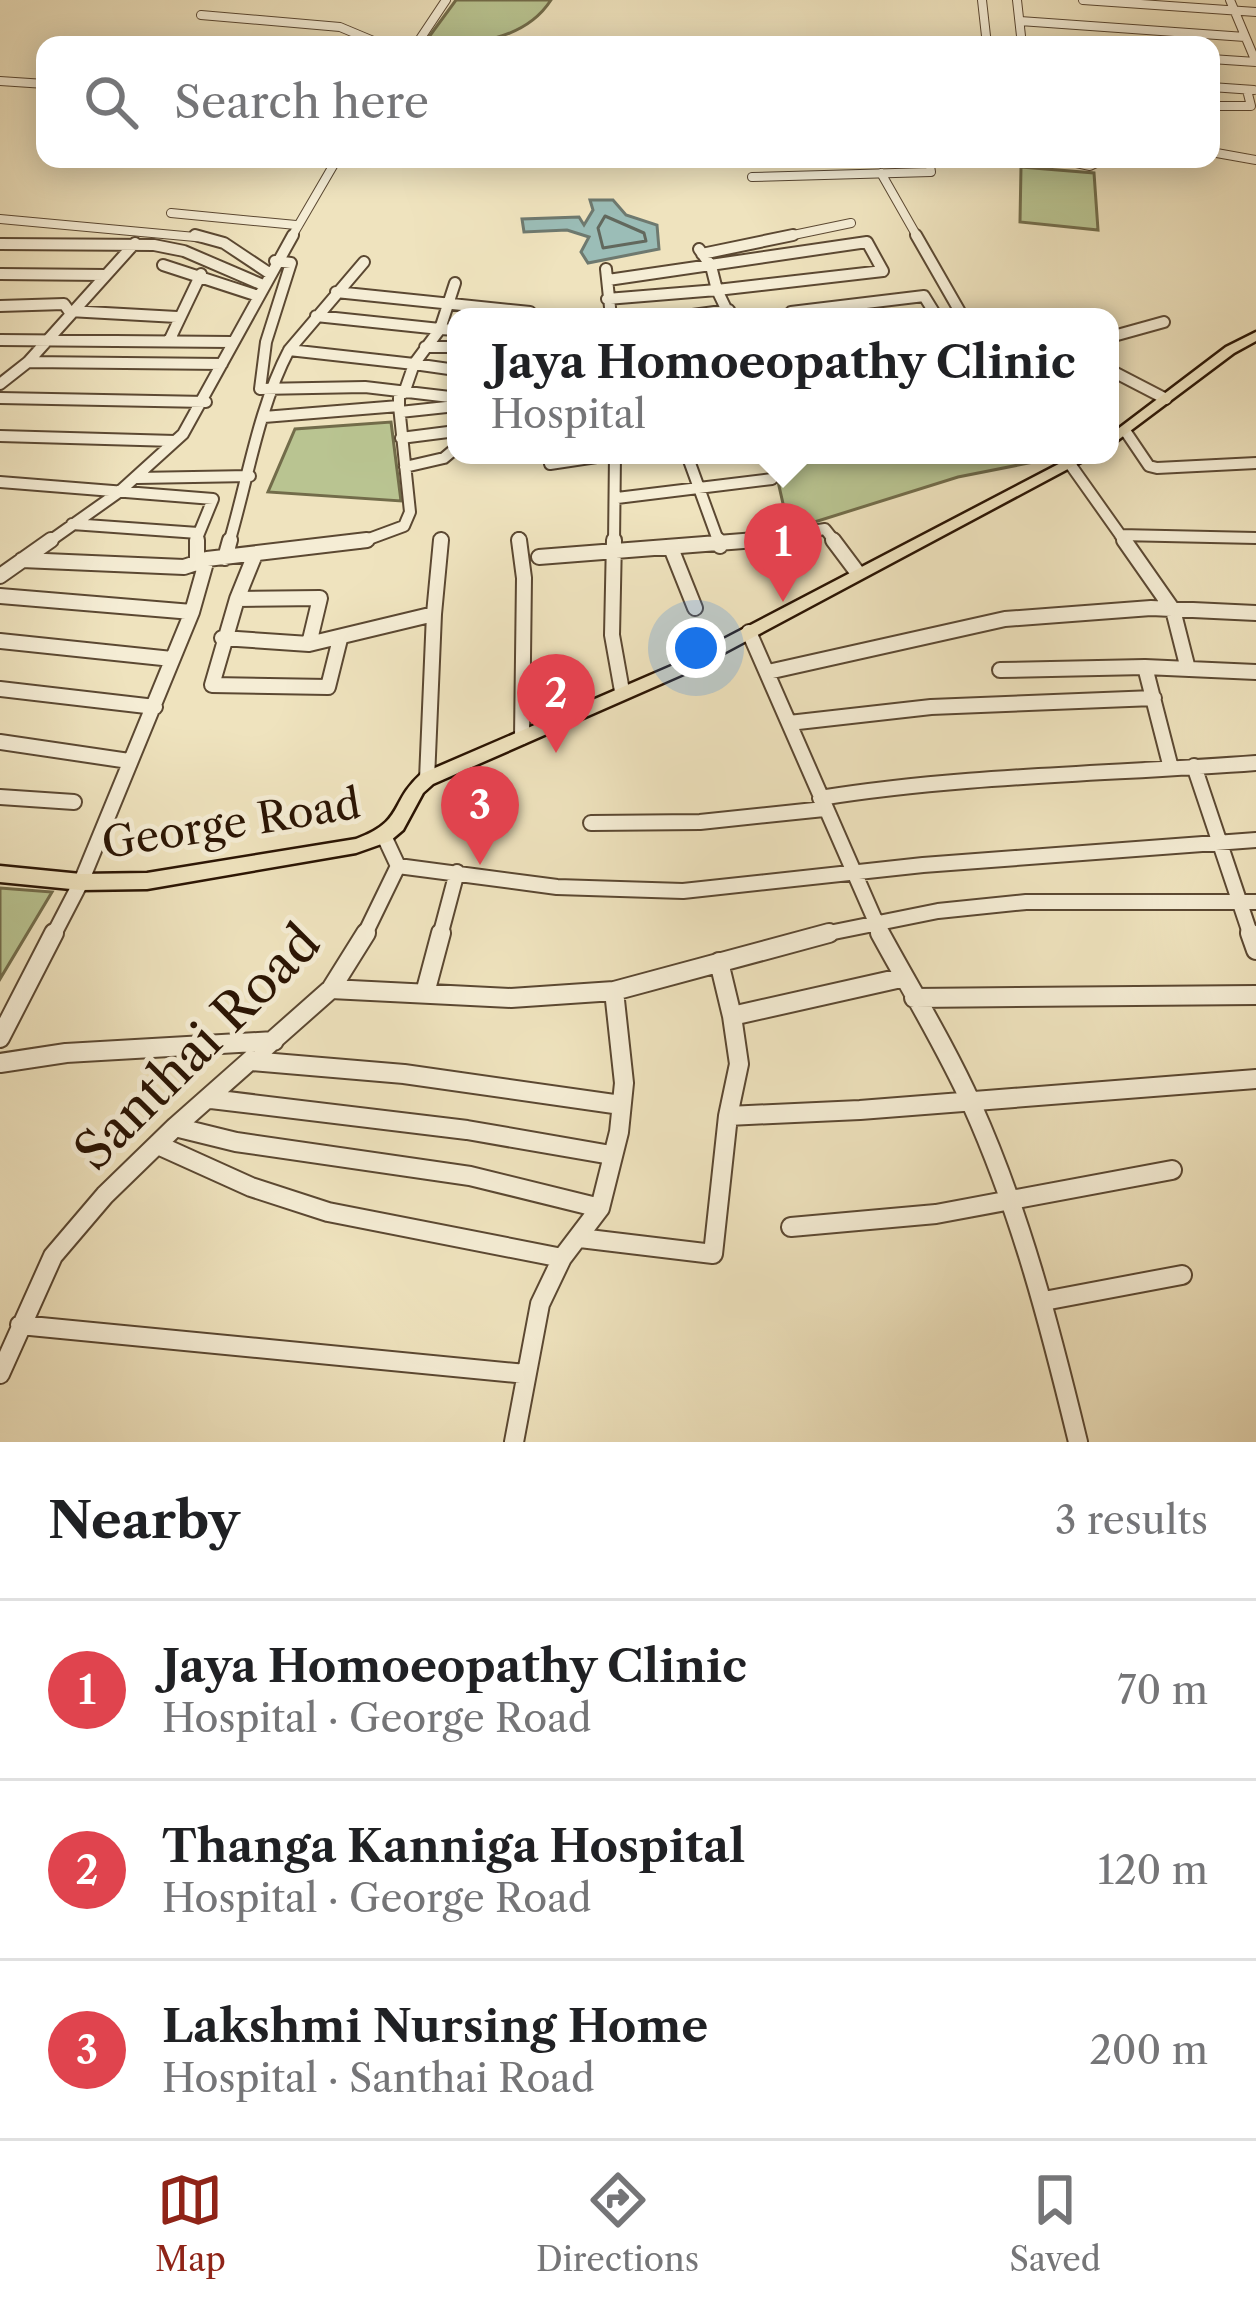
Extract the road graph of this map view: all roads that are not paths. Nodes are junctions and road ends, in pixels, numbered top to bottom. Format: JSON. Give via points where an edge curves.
{"nodes":[{"id":1,"x":446,"y":0,"type":"edge"},
{"id":2,"x":982,"y":0,"type":"edge"},
{"id":3,"x":1017,"y":0,"type":"edge"},
{"id":4,"x":1083,"y":0,"type":"edge"},
{"id":5,"x":1230,"y":0,"type":"edge"},
{"id":6,"x":1234,"y":10,"type":"junction"},
{"id":7,"x":1256,"y":12,"type":"edge"},
{"id":8,"x":201,"y":15,"type":"dead end"},
{"id":9,"x":1020,"y":21,"type":"junction"},
{"id":10,"x":1135,"y":29,"type":"junction"},
{"id":11,"x":357,"y":36,"type":"edge"},
{"id":12,"x":422,"y":36,"type":"edge"},
{"id":13,"x":986,"y":36,"type":"edge"},
{"id":14,"x":1021,"y":36,"type":"edge"},
{"id":15,"x":1136,"y":36,"type":"edge"},
{"id":16,"x":1245,"y":37,"type":"junction"},
{"id":17,"x":1220,"y":60,"type":"edge"},
{"id":18,"x":1256,"y":62,"type":"edge"},
{"id":19,"x":0,"y":81,"type":"edge"},
{"id":20,"x":36,"y":83,"type":"edge"},
{"id":21,"x":1220,"y":88,"type":"edge"},
{"id":22,"x":1252,"y":90,"type":"edge"},
{"id":23,"x":1220,"y":106,"type":"edge"},
{"id":24,"x":1220,"y":154,"type":"edge"},
{"id":25,"x":1256,"y":160,"type":"edge"},
{"id":26,"x":332,"y":168,"type":"edge"},
{"id":27,"x":930,"y":168,"type":"edge"},
{"id":28,"x":881,"y":173,"type":"junction"},
{"id":29,"x":752,"y":177,"type":"dead end"},
{"id":30,"x":170,"y":213,"type":"dead end"},
{"id":31,"x":0,"y":219,"type":"edge"},
{"id":32,"x":851,"y":224,"type":"dead end"},
{"id":33,"x":296,"y":225,"type":"junction"},
{"id":34,"x":191,"y":234,"type":"junction"},
{"id":35,"x":135,"y":243,"type":"junction"},
{"id":36,"x":0,"y":244,"type":"edge"},
{"id":37,"x":184,"y":250,"type":"junction"},
{"id":38,"x":364,"y":262,"type":"dead end"},
{"id":39,"x":163,"y":265,"type":"dead end"},
{"id":40,"x":711,"y":266,"type":"junction"},
{"id":41,"x":0,"y":274,"type":"edge"},
{"id":42,"x":201,"y":274,"type":"junction"},
{"id":43,"x":105,"y":275,"type":"junction"},
{"id":44,"x":266,"y":279,"type":"junction"},
{"id":45,"x":455,"y":284,"type":"dead end"},
{"id":46,"x":717,"y":290,"type":"junction"},
{"id":47,"x":336,"y":292,"type":"junction"},
{"id":48,"x":608,"y":299,"type":"junction"},
{"id":49,"x":447,"y":304,"type":"junction"},
{"id":50,"x":0,"y":306,"type":"edge"},
{"id":51,"x":488,"y":308,"type":"edge"},
{"id":52,"x":610,"y":308,"type":"edge"},
{"id":53,"x":727,"y":308,"type":"edge"},
{"id":54,"x":824,"y":308,"type":"edge"},
{"id":55,"x":931,"y":308,"type":"edge"},
{"id":56,"x":958,"y":308,"type":"edge"},
{"id":57,"x":69,"y":311,"type":"junction"},
{"id":58,"x":316,"y":316,"type":"junction"},
{"id":59,"x":178,"y":317,"type":"junction"},
{"id":60,"x":1164,"y":322,"type":"dead end"},
{"id":61,"x":440,"y":328,"type":"junction"},
{"id":62,"x":447,"y":329,"type":"edge"},
{"id":63,"x":1119,"y":334,"type":"edge"},
{"id":64,"x":1256,"y":337,"type":"edge"},
{"id":65,"x":0,"y":340,"type":"edge"},
{"id":66,"x":44,"y":341,"type":"junction"},
{"id":67,"x":169,"y":341,"type":"junction"},
{"id":68,"x":231,"y":342,"type":"junction"},
{"id":69,"x":425,"y":347,"type":"junction"},
{"id":70,"x":447,"y":347,"type":"edge"},
{"id":71,"x":289,"y":350,"type":"junction"},
{"id":72,"x":28,"y":362,"type":"junction"},
{"id":73,"x":222,"y":364,"type":"junction"},
{"id":74,"x":414,"y":364,"type":"junction"},
{"id":75,"x":447,"y":369,"type":"edge"},
{"id":76,"x":6,"y":374,"type":"edge"},
{"id":77,"x":1119,"y":375,"type":"edge"},
{"id":78,"x":0,"y":384,"type":"edge"},
{"id":79,"x":267,"y":392,"type":"junction"},
{"id":80,"x":0,"y":398,"type":"edge"},
{"id":81,"x":447,"y":398,"type":"edge"},
{"id":82,"x":1166,"y":399,"type":"junction"},
{"id":83,"x":401,"y":401,"type":"junction"},
{"id":84,"x":206,"y":402,"type":"junction"},
{"id":85,"x":447,"y":405,"type":"edge"},
{"id":86,"x":264,"y":417,"type":"junction"},
{"id":87,"x":447,"y":432,"type":"edge"},
{"id":88,"x":1126,"y":432,"type":"junction"},
{"id":89,"x":0,"y":436,"type":"edge"},
{"id":90,"x":1119,"y":436,"type":"edge"},
{"id":91,"x":401,"y":438,"type":"junction"},
{"id":92,"x":175,"y":441,"type":"junction"},
{"id":93,"x":447,"y":456,"type":"edge"},
{"id":94,"x":1256,"y":463,"type":"edge"},
{"id":95,"x":614,"y":464,"type":"edge"},
{"id":96,"x":690,"y":464,"type":"edge"},
{"id":97,"x":1070,"y":464,"type":"joint"},
{"id":98,"x":405,"y":467,"type":"junction"},
{"id":99,"x":250,"y":476,"type":"junction"},
{"id":100,"x":136,"y":478,"type":"junction"},
{"id":101,"x":772,"y":479,"type":"dead end"},
{"id":102,"x":184,"y":480,"type":"junction"},
{"id":103,"x":0,"y":482,"type":"edge"},
{"id":104,"x":699,"y":488,"type":"junction"},
{"id":105,"x":123,"y":489,"type":"junction"},
{"id":106,"x":179,"y":495,"type":"junction"},
{"id":107,"x":617,"y":498,"type":"junction"},
{"id":108,"x":72,"y":524,"type":"junction"},
{"id":109,"x":198,"y":533,"type":"junction"},
{"id":110,"x":1120,"y":535,"type":"junction"},
{"id":111,"x":519,"y":538,"type":"dead end"},
{"id":112,"x":1256,"y":538,"type":"edge"},
{"id":113,"x":441,"y":540,"type":"dead end"},
{"id":114,"x":720,"y":546,"type":"junction"},
{"id":115,"x":671,"y":548,"type":"junction"},
{"id":116,"x":611,"y":554,"type":"junction"},
{"id":117,"x":254,"y":557,"type":"junction"},
{"id":118,"x":539,"y":557,"type":"dead end"},
{"id":119,"x":225,"y":558,"type":"junction"},
{"id":120,"x":22,"y":560,"type":"junction"},
{"id":121,"x":202,"y":561,"type":"junction"},
{"id":122,"x":857,"y":572,"type":"junction"},
{"id":123,"x":0,"y":576,"type":"edge"},
{"id":124,"x":0,"y":596,"type":"edge"},
{"id":125,"x":237,"y":598,"type":"junction"},
{"id":126,"x":695,"y":608,"type":"dead end"},
{"id":127,"x":1173,"y":610,"type":"junction"},
{"id":128,"x":192,"y":613,"type":"junction"},
{"id":129,"x":1256,"y":613,"type":"edge"},
{"id":130,"x":434,"y":614,"type":"junction"},
{"id":131,"x":749,"y":632,"type":"junction"},
{"id":132,"x":222,"y":638,"type":"junction"},
{"id":133,"x":340,"y":639,"type":"junction"},
{"id":134,"x":0,"y":641,"type":"edge"},
{"id":135,"x":309,"y":644,"type":"junction"},
{"id":136,"x":172,"y":659,"type":"junction"},
{"id":137,"x":1145,"y":667,"type":"junction"},
{"id":138,"x":1188,"y":669,"type":"junction"},
{"id":139,"x":1000,"y":670,"type":"dead end"},
{"id":140,"x":768,"y":672,"type":"junction"},
{"id":141,"x":1256,"y":672,"type":"edge"},
{"id":142,"x":0,"y":688,"type":"edge"},
{"id":143,"x":622,"y":691,"type":"junction"},
{"id":144,"x":1154,"y":698,"type":"junction"},
{"id":145,"x":155,"y":707,"type":"junction"},
{"id":146,"x":789,"y":723,"type":"junction"},
{"id":147,"x":522,"y":736,"type":"junction"},
{"id":148,"x":0,"y":742,"type":"edge"},
{"id":149,"x":129,"y":761,"type":"junction"},
{"id":150,"x":1256,"y":763,"type":"edge"},
{"id":151,"x":1194,"y":766,"type":"junction"},
{"id":152,"x":1171,"y":768,"type":"junction"},
{"id":153,"x":428,"y":779,"type":"junction"},
{"id":154,"x":0,"y":797,"type":"edge"},
{"id":155,"x":74,"y":802,"type":"dead end"},
{"id":156,"x":822,"y":803,"type":"junction"},
{"id":157,"x":591,"y":824,"type":"dead end"},
{"id":158,"x":384,"y":836,"type":"junction"},
{"id":159,"x":1256,"y":840,"type":"edge"},
{"id":160,"x":1222,"y":843,"type":"junction"},
{"id":161,"x":398,"y":866,"type":"junction"},
{"id":162,"x":457,"y":872,"type":"junction"},
{"id":163,"x":857,"y":872,"type":"junction"},
{"id":164,"x":0,"y":874,"type":"edge"},
{"id":165,"x":81,"y":882,"type":"junction"},
{"id":166,"x":1249,"y":902,"type":"edge"},
{"id":167,"x":874,"y":922,"type":"junction"},
{"id":168,"x":1256,"y":950,"type":"edge"},
{"id":169,"x":719,"y":962,"type":"junction"},
{"id":170,"x":901,"y":978,"type":"junction"},
{"id":171,"x":331,"y":989,"type":"junction"},
{"id":172,"x":614,"y":991,"type":"junction"},
{"id":173,"x":425,"y":992,"type":"junction"},
{"id":174,"x":1256,"y":994,"type":"edge"},
{"id":175,"x":914,"y":998,"type":"junction"},
{"id":176,"x":732,"y":1016,"type":"junction"},
{"id":177,"x":0,"y":1038,"type":"edge"},
{"id":178,"x":274,"y":1041,"type":"junction"},
{"id":179,"x":251,"y":1061,"type":"junction"},
{"id":180,"x":0,"y":1063,"type":"edge"},
{"id":181,"x":1256,"y":1079,"type":"edge"},
{"id":182,"x":211,"y":1099,"type":"junction"},
{"id":183,"x":971,"y":1102,"type":"junction"},
{"id":184,"x":621,"y":1105,"type":"junction"},
{"id":185,"x":728,"y":1116,"type":"junction"},
{"id":186,"x":175,"y":1127,"type":"junction"},
{"id":187,"x":158,"y":1144,"type":"junction"},
{"id":188,"x":611,"y":1155,"type":"junction"},
{"id":189,"x":1172,"y":1170,"type":"dead end"},
{"id":190,"x":1012,"y":1202,"type":"junction"},
{"id":191,"x":600,"y":1208,"type":"junction"},
{"id":192,"x":791,"y":1227,"type":"dead end"},
{"id":193,"x":580,"y":1238,"type":"junction"},
{"id":194,"x":562,"y":1258,"type":"junction"},
{"id":195,"x":1182,"y":1275,"type":"dead end"},
{"id":196,"x":1044,"y":1301,"type":"junction"},
{"id":197,"x":20,"y":1325,"type":"junction"},
{"id":198,"x":0,"y":1374,"type":"edge"},
{"id":199,"x":526,"y":1374,"type":"junction"},
{"id":200,"x":514,"y":1442,"type":"edge"},
{"id":201,"x":1078,"y":1442,"type":"edge"}],
"edges":[{"from":1,"to":12,"type":"street"},
{"from":2,"to":13,"type":"street"},
{"from":3,"to":9,"type":"street"},
{"from":4,"to":6,"type":"street"},
{"from":5,"to":6,"type":"street"},
{"from":6,"to":7,"type":"street"},
{"from":6,"to":16,"type":"street"},
{"from":8,"to":11,"type":"street","via":[[322,24]]},
{"from":9,"to":10,"type":"street"},
{"from":9,"to":14,"type":"street"},
{"from":10,"to":15,"type":"street"},
{"from":10,"to":16,"type":"street"},
{"from":16,"to":18,"type":"street"},
{"from":17,"to":18,"type":"street"},
{"from":19,"to":20,"type":"street"},
{"from":21,"to":22,"type":"street"},
{"from":22,"to":23,"type":"street","via":[[1251,106]]},
{"from":24,"to":25,"type":"street"},
{"from":26,"to":33,"type":"street"},
{"from":27,"to":28,"type":"street"},
{"from":28,"to":29,"type":"street"},
{"from":28,"to":56,"type":"street"},
{"from":30,"to":33,"type":"street"},
{"from":31,"to":34,"type":"street"},
{"from":32,"to":40,"type":"street","via":[[700,252]]},
{"from":33,"to":44,"type":"street"},
{"from":34,"to":37,"type":"street"},
{"from":34,"to":44,"type":"street","via":[[224,243]]},
{"from":35,"to":36,"type":"street"},
{"from":35,"to":37,"type":"street"},
{"from":35,"to":43,"type":"street"},
{"from":37,"to":44,"type":"street"},
{"from":38,"to":47,"type":"street"},
{"from":39,"to":42,"type":"street"},
{"from":40,"to":46,"type":"street"},
{"from":40,"to":46,"type":"street","via":[[866,242],[883,271]]},
{"from":40,"to":48,"type":"street","via":[[607,275]]},
{"from":41,"to":43,"type":"street"},
{"from":42,"to":44,"type":"street"},
{"from":42,"to":59,"type":"street"},
{"from":43,"to":57,"type":"street"},
{"from":44,"to":68,"type":"street"},
{"from":44,"to":79,"type":"street","via":[[291,263],[266,342],[260,389]]},
{"from":45,"to":49,"type":"street"},
{"from":46,"to":48,"type":"street"},
{"from":46,"to":53,"type":"street"},
{"from":47,"to":49,"type":"street"},
{"from":47,"to":58,"type":"street"},
{"from":48,"to":52,"type":"street"},
{"from":49,"to":51,"type":"street"},
{"from":49,"to":61,"type":"street"},
{"from":50,"to":57,"type":"street","via":[[64,304]]},
{"from":54,"to":55,"type":"street","via":[[924,296]]},
{"from":57,"to":59,"type":"street"},
{"from":57,"to":66,"type":"street"},
{"from":58,"to":61,"type":"street"},
{"from":58,"to":71,"type":"street"},
{"from":59,"to":67,"type":"street"},
{"from":60,"to":63,"type":"street"},
{"from":61,"to":62,"type":"street"},
{"from":61,"to":69,"type":"street"},
{"from":64,"to":82,"type":"main road"},
{"from":65,"to":66,"type":"street"},
{"from":66,"to":67,"type":"street"},
{"from":66,"to":72,"type":"street"},
{"from":67,"to":68,"type":"street"},
{"from":68,"to":73,"type":"street"},
{"from":69,"to":70,"type":"street"},
{"from":69,"to":74,"type":"street"},
{"from":71,"to":74,"type":"street"},
{"from":71,"to":79,"type":"street"},
{"from":72,"to":73,"type":"street"},
{"from":72,"to":76,"type":"street"},
{"from":73,"to":84,"type":"street"},
{"from":74,"to":75,"type":"street"},
{"from":74,"to":83,"type":"street"},
{"from":76,"to":78,"type":"street"},
{"from":77,"to":82,"type":"street"},
{"from":79,"to":83,"type":"street","via":[[365,387]]},
{"from":79,"to":86,"type":"street"},
{"from":80,"to":84,"type":"street"},
{"from":81,"to":83,"type":"street"},
{"from":82,"to":88,"type":"main road"},
{"from":83,"to":85,"type":"street"},
{"from":83,"to":86,"type":"street"},
{"from":83,"to":91,"type":"street"},
{"from":84,"to":92,"type":"street"},
{"from":86,"to":99,"type":"street"},
{"from":87,"to":91,"type":"street"},
{"from":88,"to":90,"type":"main road"},
{"from":88,"to":94,"type":"street","via":[[1156,468]]},
{"from":89,"to":92,"type":"street"},
{"from":91,"to":98,"type":"street"},
{"from":92,"to":100,"type":"street"},
{"from":93,"to":98,"type":"street"},
{"from":95,"to":107,"type":"street"},
{"from":96,"to":104,"type":"street"},
{"from":97,"to":110,"type":"street"},
{"from":97,"to":122,"type":"main road","name":"George Road"},
{"from":98,"to":117,"type":"street","via":[[404,526],[359,543]]},
{"from":99,"to":102,"type":"street"},
{"from":99,"to":119,"type":"street"},
{"from":100,"to":102,"type":"street"},
{"from":100,"to":105,"type":"street"},
{"from":101,"to":104,"type":"street"},
{"from":102,"to":106,"type":"street"},
{"from":103,"to":105,"type":"street"},
{"from":104,"to":107,"type":"street"},
{"from":104,"to":114,"type":"street"},
{"from":105,"to":106,"type":"street"},
{"from":105,"to":108,"type":"street"},
{"from":106,"to":109,"type":"street","via":[[215,501]]},
{"from":107,"to":116,"type":"street"},
{"from":108,"to":109,"type":"street"},
{"from":108,"to":120,"type":"street"},
{"from":109,"to":121,"type":"street"},
{"from":110,"to":112,"type":"street"},
{"from":110,"to":127,"type":"street"},
{"from":111,"to":147,"type":"street"},
{"from":113,"to":130,"type":"street"},
{"from":114,"to":115,"type":"street"},
{"from":114,"to":122,"type":"street","via":[[825,530]]},
{"from":115,"to":116,"type":"street"},
{"from":115,"to":126,"type":"street"},
{"from":116,"to":118,"type":"street"},
{"from":116,"to":143,"type":"street"},
{"from":117,"to":119,"type":"street"},
{"from":117,"to":125,"type":"street"},
{"from":119,"to":121,"type":"street"},
{"from":120,"to":121,"type":"street","via":[[158,567]]},
{"from":120,"to":123,"type":"street"},
{"from":121,"to":128,"type":"street"},
{"from":122,"to":131,"type":"main road","name":"George Road"},
{"from":124,"to":128,"type":"street"},
{"from":125,"to":132,"type":"street"},
{"from":125,"to":135,"type":"street","via":[[320,598]]},
{"from":127,"to":129,"type":"street"},
{"from":127,"to":138,"type":"street"},
{"from":127,"to":140,"type":"street","via":[[972,623]]},
{"from":128,"to":136,"type":"street"},
{"from":130,"to":133,"type":"street"},
{"from":130,"to":153,"type":"street"},
{"from":131,"to":140,"type":"street"},
{"from":131,"to":143,"type":"main road","name":"George Road"},
{"from":132,"to":133,"type":"street","via":[[212,686],[328,687]]},
{"from":132,"to":135,"type":"street"},
{"from":133,"to":135,"type":"street"},
{"from":134,"to":136,"type":"street"},
{"from":136,"to":145,"type":"street"},
{"from":137,"to":138,"type":"street"},
{"from":137,"to":139,"type":"street"},
{"from":137,"to":144,"type":"street"},
{"from":138,"to":141,"type":"street"},
{"from":140,"to":146,"type":"street"},
{"from":142,"to":145,"type":"street"},
{"from":143,"to":147,"type":"main road","name":"George Road"},
{"from":144,"to":146,"type":"street","via":[[931,706]]},
{"from":144,"to":152,"type":"street"},
{"from":145,"to":149,"type":"street"},
{"from":146,"to":156,"type":"street"},
{"from":147,"to":153,"type":"main road","name":"George Road"},
{"from":148,"to":149,"type":"street"},
{"from":149,"to":165,"type":"street"},
{"from":150,"to":151,"type":"street"},
{"from":151,"to":152,"type":"street"},
{"from":151,"to":160,"type":"street"},
{"from":152,"to":156,"type":"street","via":[[928,781]]},
{"from":153,"to":158,"type":"main road","name":"George Road"},
{"from":154,"to":155,"type":"street"},
{"from":156,"to":157,"type":"street","via":[[700,822]]},
{"from":156,"to":163,"type":"street"},
{"from":158,"to":161,"type":"street"},
{"from":158,"to":165,"type":"main road","name":"George Road","via":[[147,880]]},
{"from":159,"to":160,"type":"street"},
{"from":160,"to":163,"type":"street"},
{"from":160,"to":166,"type":"street"},
{"from":161,"to":162,"type":"street"},
{"from":161,"to":171,"type":"street","name":"Santhai Road"},
{"from":162,"to":163,"type":"street","via":[[683,891]]},
{"from":162,"to":173,"type":"street"},
{"from":163,"to":167,"type":"street"},
{"from":164,"to":165,"type":"main road","name":"George Road"},
{"from":165,"to":177,"type":"street"},
{"from":166,"to":167,"type":"street","via":[[1026,902]]},
{"from":166,"to":168,"type":"street"},
{"from":167,"to":169,"type":"street"},
{"from":167,"to":170,"type":"street"},
{"from":169,"to":172,"type":"street"},
{"from":169,"to":176,"type":"street"},
{"from":170,"to":175,"type":"street"},
{"from":170,"to":176,"type":"street"},
{"from":171,"to":173,"type":"street"},
{"from":171,"to":178,"type":"street","name":"Santhai Road"},
{"from":172,"to":173,"type":"street","via":[[511,998]]},
{"from":172,"to":184,"type":"street"},
{"from":174,"to":175,"type":"street"},
{"from":175,"to":183,"type":"street"},
{"from":176,"to":185,"type":"street","via":[[739,1064]]},
{"from":178,"to":179,"type":"street","name":"Santhai Road"},
{"from":178,"to":180,"type":"street"},
{"from":179,"to":182,"type":"street","name":"Santhai Road"},
{"from":179,"to":184,"type":"street"},
{"from":181,"to":183,"type":"street"},
{"from":182,"to":186,"type":"street","name":"Santhai Road"},
{"from":182,"to":188,"type":"street"},
{"from":183,"to":185,"type":"street"},
{"from":183,"to":190,"type":"street"},
{"from":184,"to":188,"type":"street"},
{"from":185,"to":193,"type":"street","via":[[713,1254]]},
{"from":186,"to":187,"type":"street","name":"Santhai Road"},
{"from":186,"to":191,"type":"street","via":[[214,1141],[403,1164]]},
{"from":187,"to":194,"type":"street","via":[[328,1213]]},
{"from":187,"to":197,"type":"street","name":"Santhai Road","via":[[53,1256]]},
{"from":188,"to":191,"type":"street"},
{"from":189,"to":190,"type":"street"},
{"from":190,"to":192,"type":"street","via":[[885,1223]]},
{"from":190,"to":196,"type":"street"},
{"from":191,"to":193,"type":"street"},
{"from":193,"to":194,"type":"street"},
{"from":194,"to":199,"type":"street","via":[[540,1304]]},
{"from":195,"to":196,"type":"street"},
{"from":196,"to":201,"type":"street"},
{"from":197,"to":198,"type":"street","name":"Santhai Road"},
{"from":197,"to":199,"type":"street"},
{"from":199,"to":200,"type":"street"}]}
